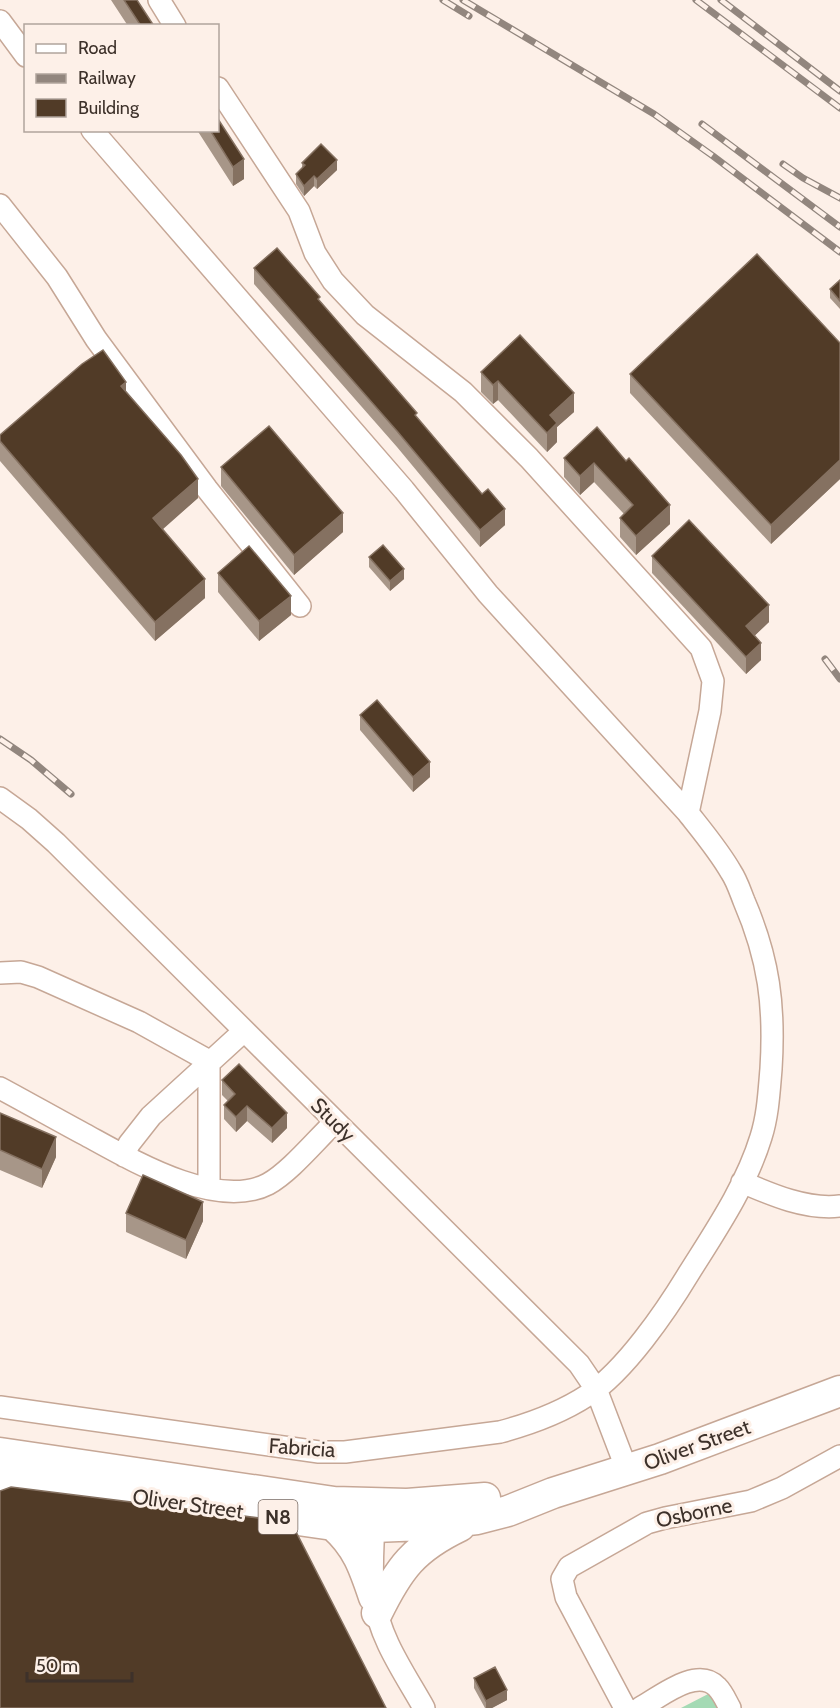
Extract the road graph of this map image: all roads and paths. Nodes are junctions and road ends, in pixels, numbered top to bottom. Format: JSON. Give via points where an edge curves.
{"nodes":[{"id":1,"x":159,"y":0,"type":"edge"},
{"id":2,"x":0,"y":21,"type":"edge"},
{"id":3,"x":174,"y":24,"type":"edge"},
{"id":4,"x":24,"y":53,"type":"edge"},
{"id":5,"x":219,"y":90,"type":"edge"},
{"id":6,"x":94,"y":132,"type":"edge"},
{"id":7,"x":0,"y":205,"type":"edge"},
{"id":8,"x":300,"y":606,"type":"dead end"},
{"id":9,"x":0,"y":798,"type":"edge"},
{"id":10,"x":688,"y":813,"type":"junction"},
{"id":11,"x":0,"y":973,"type":"edge"},
{"id":12,"x":244,"y":1031,"type":"junction"},
{"id":13,"x":209,"y":1062,"type":"junction"},
{"id":14,"x":0,"y":1088,"type":"edge"},
{"id":15,"x":335,"y":1122,"type":"junction"},
{"id":16,"x":124,"y":1156,"type":"junction"},
{"id":17,"x":742,"y":1182,"type":"junction"},
{"id":18,"x":209,"y":1188,"type":"junction"},
{"id":19,"x":840,"y":1206,"type":"edge"},
{"id":20,"x":596,"y":1389,"type":"junction"},
{"id":21,"x":840,"y":1391,"type":"edge"},
{"id":22,"x":0,"y":1407,"type":"edge"},
{"id":23,"x":840,"y":1456,"type":"edge"},
{"id":24,"x":627,"y":1470,"type":"junction"},
{"id":25,"x":3,"y":1472,"type":"edge"},
{"id":26,"x":553,"y":1493,"type":"junction"},
{"id":27,"x":374,"y":1515,"type":"junction"},
{"id":28,"x":477,"y":1519,"type":"junction"},
{"id":29,"x":333,"y":1525,"type":"junction"},
{"id":30,"x":375,"y":1605,"type":"junction"},
{"id":31,"x":424,"y":1708,"type":"edge"},
{"id":32,"x":625,"y":1708,"type":"edge"},
{"id":33,"x":640,"y":1708,"type":"edge"},
{"id":34,"x":730,"y":1708,"type":"edge"}],
"edges":[{"from":1,"to":3,"type":"street"},
{"from":2,"to":4,"type":"street"},
{"from":5,"to":10,"type":"street","via":[[299,211],[315,253],[333,281],[365,315],[464,392],[701,648],[713,681]]},
{"from":6,"to":10,"type":"street","name":"Fabricia","via":[[404,490],[488,594]]},
{"from":7,"to":8,"type":"street","via":[[57,277],[96,339],[207,489]]},
{"from":9,"to":12,"type":"street","name":"Study","via":[[56,843]]},
{"from":10,"to":17,"type":"street","name":"Fabricia","via":[[732,873],[762,948],[771,991],[774,1030],[768,1100],[762,1137]]},
{"from":11,"to":13,"type":"street","via":[[21,972],[38,977],[139,1022]]},
{"from":12,"to":13,"type":"street"},
{"from":12,"to":15,"type":"street","name":"Study"},
{"from":13,"to":16,"type":"street","via":[[151,1116]]},
{"from":13,"to":18,"type":"street"},
{"from":14,"to":16,"type":"street"},
{"from":15,"to":18,"type":"street","via":[[268,1183],[251,1190]]},
{"from":15,"to":20,"type":"street","name":"Study","via":[[579,1364]]},
{"from":16,"to":18,"type":"street","via":[[163,1176]]},
{"from":17,"to":19,"type":"street","via":[[815,1206]]},
{"from":17,"to":20,"type":"street","name":"Fabricia","via":[[720,1226],[667,1307],[633,1351]]},
{"from":20,"to":22,"type":"street","name":"Fabricia","via":[[539,1419],[500,1432],[333,1452]]},
{"from":20,"to":24,"type":"street","name":"Study"},
{"from":21,"to":24,"type":"highway","name":"Oliver Street","number":"N8"},
{"from":23,"to":32,"type":"street","name":"Osborne","via":[[751,1501],[647,1523],[565,1571],[562,1586],[566,1597]]},
{"from":24,"to":26,"type":"highway","name":"Oliver Street","number":"N8"},
{"from":25,"to":27,"type":"highway","name":"Oliver Street","number":"N8","via":[[334,1502]]},
{"from":25,"to":29,"type":"highway","name":"Oliver Street","number":"N8"},
{"from":26,"to":27,"type":"highway","name":"Oliver Street","number":"N8","via":[[438,1502]]},
{"from":26,"to":28,"type":"highway","name":"Oliver Street","number":"N8"},
{"from":27,"to":28,"type":"highway","name":"Oliver Street","number":"N8","via":[[423,1525]]},
{"from":27,"to":29,"type":"highway","name":"Oliver Street","number":"N8"},
{"from":27,"to":30,"type":"street"},
{"from":28,"to":30,"type":"highway","via":[[441,1536],[411,1557]]},
{"from":29,"to":30,"type":"highway","via":[[354,1546]]},
{"from":30,"to":31,"type":"street","via":[[387,1641]]},
{"from":33,"to":34,"type":"street","via":[[700,1678],[718,1688]]}]}
